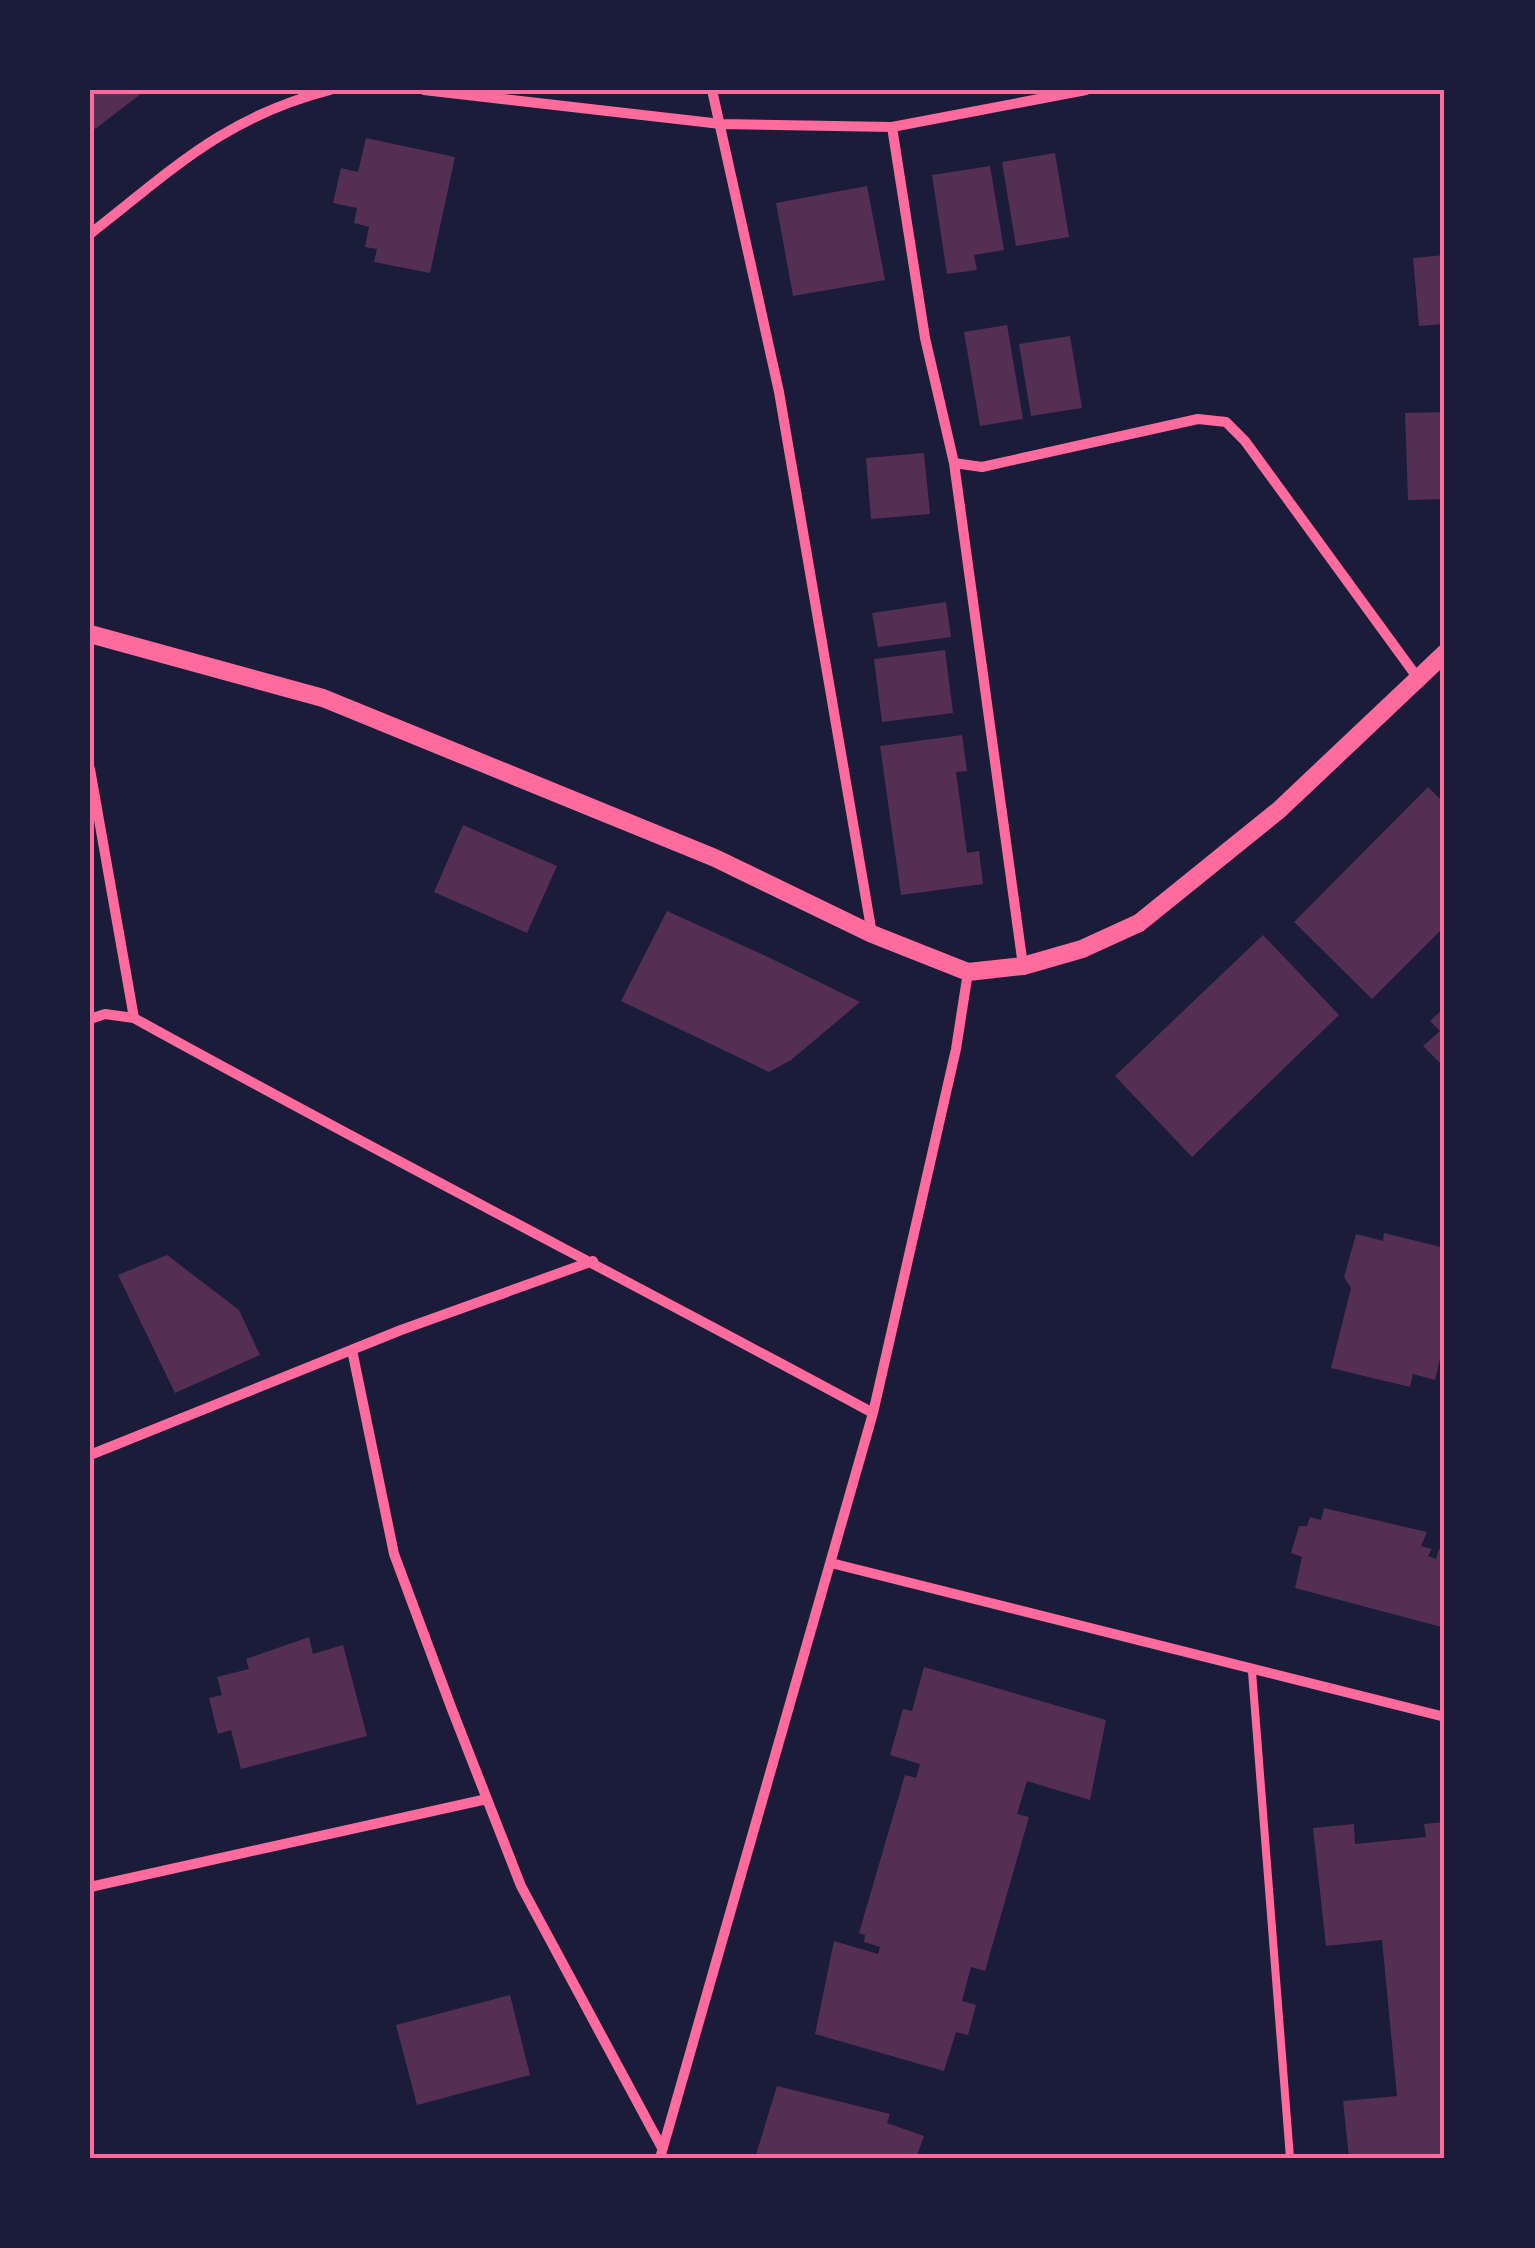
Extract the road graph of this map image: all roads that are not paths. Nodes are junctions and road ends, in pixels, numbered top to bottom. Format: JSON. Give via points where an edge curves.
{"nodes":[{"id":1,"x":330,"y":90,"type":"edge"},
{"id":2,"x":424,"y":90,"type":"edge"},
{"id":3,"x":712,"y":90,"type":"edge"},
{"id":4,"x":1086,"y":90,"type":"edge"},
{"id":5,"x":721,"y":124,"type":"junction"},
{"id":6,"x":892,"y":127,"type":"junction"},
{"id":7,"x":90,"y":234,"type":"edge"},
{"id":8,"x":954,"y":463,"type":"junction"},
{"id":9,"x":90,"y":634,"type":"edge"},
{"id":10,"x":1445,"y":653,"type":"edge"},
{"id":11,"x":1417,"y":677,"type":"junction"},
{"id":12,"x":90,"y":769,"type":"edge"},
{"id":13,"x":872,"y":934,"type":"junction"},
{"id":14,"x":1023,"y":966,"type":"junction"},
{"id":15,"x":968,"y":972,"type":"junction"},
{"id":16,"x":90,"y":1018,"type":"edge"},
{"id":17,"x":134,"y":1018,"type":"junction"},
{"id":18,"x":593,"y":1262,"type":"junction"},
{"id":19,"x":352,"y":1350,"type":"junction"},
{"id":20,"x":873,"y":1414,"type":"junction"},
{"id":21,"x":90,"y":1454,"type":"edge"},
{"id":22,"x":830,"y":1563,"type":"junction"},
{"id":23,"x":1252,"y":1672,"type":"junction"},
{"id":24,"x":1445,"y":1717,"type":"edge"},
{"id":25,"x":487,"y":1800,"type":"junction"},
{"id":26,"x":90,"y":1887,"type":"edge"},
{"id":27,"x":661,"y":2153,"type":"edge"},
{"id":28,"x":1290,"y":2158,"type":"edge"}],
"edges":[{"from":1,"to":7,"type":"street","via":[[275,104],[217,134]]},
{"from":2,"to":5,"type":"street"},
{"from":3,"to":5,"type":"street"},
{"from":4,"to":6,"type":"street"},
{"from":5,"to":6,"type":"street"},
{"from":5,"to":13,"type":"street","via":[[780,392]]},
{"from":6,"to":8,"type":"street","via":[[924,338]]},
{"from":8,"to":11,"type":"street","via":[[982,467],[1198,418],[1226,422]]},
{"from":8,"to":14,"type":"street"},
{"from":9,"to":13,"type":"street","via":[[323,698],[715,858]]},
{"from":10,"to":11,"type":"street"},
{"from":11,"to":14,"type":"street","via":[[1279,810],[1139,923]]},
{"from":12,"to":17,"type":"street"},
{"from":13,"to":15,"type":"street"},
{"from":14,"to":15,"type":"street"},
{"from":15,"to":20,"type":"street"},
{"from":16,"to":17,"type":"street"},
{"from":17,"to":18,"type":"street","via":[[379,1154]]},
{"from":18,"to":19,"type":"street"},
{"from":18,"to":20,"type":"street"},
{"from":19,"to":21,"type":"street"},
{"from":19,"to":25,"type":"street","via":[[394,1554]]},
{"from":20,"to":22,"type":"street"},
{"from":22,"to":23,"type":"street"},
{"from":22,"to":27,"type":"street"},
{"from":23,"to":24,"type":"street"},
{"from":23,"to":28,"type":"lane"},
{"from":25,"to":26,"type":"street"},
{"from":25,"to":27,"type":"street","via":[[521,1886]]}]}
